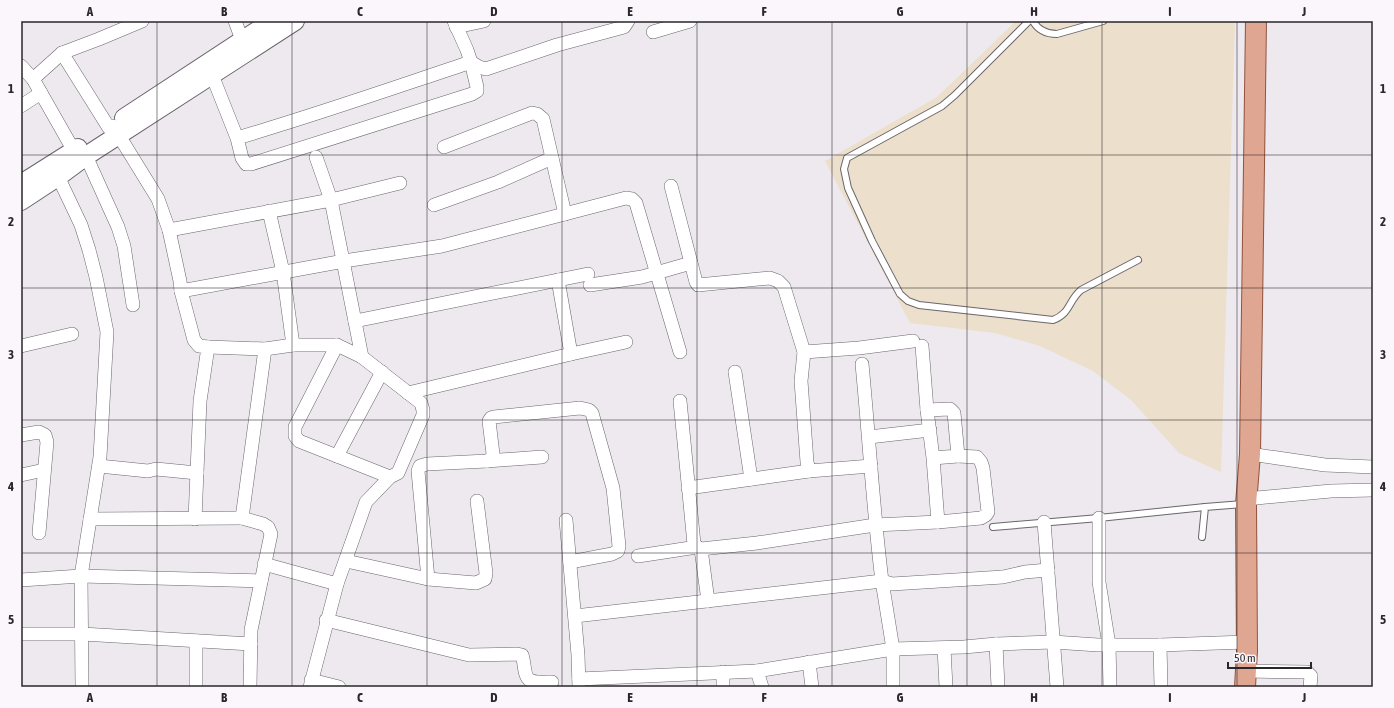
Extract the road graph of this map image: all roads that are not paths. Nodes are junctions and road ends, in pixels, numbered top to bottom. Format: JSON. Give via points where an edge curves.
{"nodes":[{"id":1,"x":142,"y":21,"type":"edge"},
{"id":2,"x":235,"y":21,"type":"edge"},
{"id":3,"x":272,"y":21,"type":"edge"},
{"id":4,"x":296,"y":21,"type":"edge"},
{"id":5,"x":484,"y":21,"type":"edge"},
{"id":6,"x":628,"y":21,"type":"edge"},
{"id":7,"x":690,"y":21,"type":"edge"},
{"id":8,"x":1029,"y":21,"type":"edge"},
{"id":9,"x":1033,"y":21,"type":"edge"},
{"id":10,"x":1102,"y":21,"type":"edge"},
{"id":11,"x":1256,"y":21,"type":"edge"},
{"id":12,"x":455,"y":24,"type":"edge"},
{"id":13,"x":653,"y":32,"type":"dead end"},
{"id":14,"x":245,"y":46,"type":"junction"},
{"id":15,"x":62,"y":53,"type":"junction"},
{"id":16,"x":471,"y":62,"type":"junction"},
{"id":17,"x":21,"y":66,"type":"edge"},
{"id":18,"x":212,"y":76,"type":"junction"},
{"id":19,"x":33,"y":79,"type":"junction"},
{"id":20,"x":41,"y":93,"type":"junction"},
{"id":21,"x":21,"y":106,"type":"edge"},
{"id":22,"x":113,"y":130,"type":"junction"},
{"id":23,"x":237,"y":138,"type":"junction"},
{"id":24,"x":444,"y":147,"type":"dead end"},
{"id":25,"x":80,"y":154,"type":"junction"},
{"id":26,"x":316,"y":157,"type":"dead end"},
{"id":27,"x":552,"y":158,"type":"junction"},
{"id":28,"x":56,"y":171,"type":"junction"},
{"id":29,"x":400,"y":183,"type":"dead end"},
{"id":30,"x":21,"y":184,"type":"edge"},
{"id":31,"x":671,"y":186,"type":"dead end"},
{"id":32,"x":331,"y":200,"type":"junction"},
{"id":33,"x":21,"y":201,"type":"edge"},
{"id":34,"x":434,"y":205,"type":"dead end"},
{"id":35,"x":269,"y":211,"type":"junction"},
{"id":36,"x":565,"y":214,"type":"junction"},
{"id":37,"x":168,"y":230,"type":"junction"},
{"id":38,"x":1138,"y":260,"type":"dead end"},
{"id":39,"x":344,"y":261,"type":"junction"},
{"id":40,"x":691,"y":263,"type":"junction"},
{"id":41,"x":284,"y":272,"type":"junction"},
{"id":42,"x":657,"y":272,"type":"junction"},
{"id":43,"x":558,"y":280,"type":"junction"},
{"id":44,"x":181,"y":291,"type":"junction"},
{"id":45,"x":133,"y":305,"type":"dead end"},
{"id":46,"x":355,"y":321,"type":"junction"},
{"id":47,"x":72,"y":334,"type":"dead end"},
{"id":48,"x":626,"y":342,"type":"dead end"},
{"id":49,"x":293,"y":345,"type":"junction"},
{"id":50,"x":337,"y":345,"type":"junction"},
{"id":51,"x":21,"y":346,"type":"edge"},
{"id":52,"x":208,"y":347,"type":"junction"},
{"id":53,"x":265,"y":349,"type":"junction"},
{"id":54,"x":680,"y":352,"type":"dead end"},
{"id":55,"x":804,"y":352,"type":"junction"},
{"id":56,"x":571,"y":354,"type":"junction"},
{"id":57,"x":362,"y":357,"type":"junction"},
{"id":58,"x":862,"y":364,"type":"dead end"},
{"id":59,"x":382,"y":372,"type":"junction"},
{"id":60,"x":735,"y":372,"type":"dead end"},
{"id":61,"x":408,"y":393,"type":"junction"},
{"id":62,"x":680,"y":401,"type":"dead end"},
{"id":63,"x":927,"y":410,"type":"junction"},
{"id":64,"x":930,"y":430,"type":"junction"},
{"id":65,"x":21,"y":435,"type":"edge"},
{"id":66,"x":869,"y":437,"type":"junction"},
{"id":67,"x":1250,"y":454,"type":"junction"},
{"id":68,"x":337,"y":456,"type":"junction"},
{"id":69,"x":958,"y":456,"type":"junction"},
{"id":70,"x":542,"y":457,"type":"dead end"},
{"id":71,"x":934,"y":458,"type":"junction"},
{"id":72,"x":487,"y":461,"type":"junction"},
{"id":73,"x":99,"y":466,"type":"junction"},
{"id":74,"x":871,"y":466,"type":"junction"},
{"id":75,"x":1373,"y":467,"type":"edge"},
{"id":76,"x":44,"y":470,"type":"junction"},
{"id":77,"x":809,"y":471,"type":"junction"},
{"id":78,"x":197,"y":473,"type":"junction"},
{"id":79,"x":21,"y":475,"type":"edge"},
{"id":80,"x":390,"y":477,"type":"junction"},
{"id":81,"x":751,"y":479,"type":"junction"},
{"id":82,"x":688,"y":488,"type":"junction"},
{"id":83,"x":1373,"y":490,"type":"edge"},
{"id":84,"x":477,"y":500,"type":"dead end"},
{"id":85,"x":1246,"y":501,"type":"junction"},
{"id":86,"x":1205,"y":507,"type":"junction"},
{"id":87,"x":242,"y":518,"type":"junction"},
{"id":88,"x":1099,"y":518,"type":"junction"},
{"id":89,"x":90,"y":519,"type":"junction"},
{"id":90,"x":195,"y":519,"type":"junction"},
{"id":91,"x":566,"y":520,"type":"dead end"},
{"id":92,"x":938,"y":522,"type":"junction"},
{"id":93,"x":1044,"y":522,"type":"junction"},
{"id":94,"x":875,"y":525,"type":"junction"},
{"id":95,"x":993,"y":527,"type":"dead end"},
{"id":96,"x":39,"y":533,"type":"dead end"},
{"id":97,"x":1202,"y":537,"type":"dead end"},
{"id":98,"x":699,"y":548,"type":"junction"},
{"id":99,"x":638,"y":556,"type":"dead end"},
{"id":100,"x":346,"y":561,"type":"junction"},
{"id":101,"x":570,"y":562,"type":"junction"},
{"id":102,"x":264,"y":564,"type":"junction"},
{"id":103,"x":1048,"y":570,"type":"junction"},
{"id":104,"x":81,"y":576,"type":"junction"},
{"id":105,"x":428,"y":579,"type":"junction"},
{"id":106,"x":21,"y":580,"type":"edge"},
{"id":107,"x":261,"y":581,"type":"junction"},
{"id":108,"x":882,"y":581,"type":"junction"},
{"id":109,"x":337,"y":584,"type":"junction"},
{"id":110,"x":708,"y":601,"type":"junction"},
{"id":111,"x":575,"y":616,"type":"junction"},
{"id":112,"x":326,"y":620,"type":"junction"},
{"id":113,"x":21,"y":634,"type":"edge"},
{"id":114,"x":82,"y":634,"type":"junction"},
{"id":115,"x":196,"y":641,"type":"junction"},
{"id":116,"x":1053,"y":642,"type":"junction"},
{"id":117,"x":1247,"y":642,"type":"junction"},
{"id":118,"x":251,"y":644,"type":"junction"},
{"id":119,"x":996,"y":644,"type":"junction"},
{"id":120,"x":1109,"y":645,"type":"junction"},
{"id":121,"x":1160,"y":645,"type":"junction"},
{"id":122,"x":944,"y":648,"type":"junction"},
{"id":123,"x":893,"y":649,"type":"junction"},
{"id":124,"x":809,"y":662,"type":"junction"},
{"id":125,"x":757,"y":671,"type":"junction"},
{"id":126,"x":723,"y":672,"type":"junction"},
{"id":127,"x":1246,"y":679,"type":"edge"},
{"id":128,"x":552,"y":682,"type":"dead end"},
{"id":129,"x":311,"y":683,"type":"edge"},
{"id":130,"x":579,"y":683,"type":"edge"},
{"id":131,"x":82,"y":687,"type":"edge"},
{"id":132,"x":196,"y":687,"type":"edge"},
{"id":133,"x":250,"y":687,"type":"edge"},
{"id":134,"x":339,"y":687,"type":"edge"},
{"id":135,"x":723,"y":687,"type":"edge"},
{"id":136,"x":762,"y":687,"type":"edge"},
{"id":137,"x":812,"y":687,"type":"edge"},
{"id":138,"x":893,"y":687,"type":"edge"},
{"id":139,"x":946,"y":687,"type":"edge"},
{"id":140,"x":998,"y":687,"type":"edge"},
{"id":141,"x":1057,"y":687,"type":"edge"},
{"id":142,"x":1110,"y":687,"type":"edge"},
{"id":143,"x":1161,"y":687,"type":"edge"},
{"id":144,"x":1310,"y":687,"type":"edge"}],
"edges":[{"from":1,"to":15,"type":"street"},
{"from":2,"to":14,"type":"street"},
{"from":3,"to":14,"type":"main road"},
{"from":4,"to":14,"type":"main road"},
{"from":5,"to":12,"type":"street"},
{"from":6,"to":16,"type":"street","via":[[624,27],[557,45],[486,69]]},
{"from":7,"to":13,"type":"street"},
{"from":8,"to":38,"type":"lane","via":[[942,106],[847,158],[844,175],[848,188],[900,294],[919,305],[1053,320],[1066,312],[1075,295],[1081,290]]},
{"from":9,"to":10,"type":"lane","via":[[1039,28],[1052,34]]},
{"from":11,"to":67,"type":"main road"},
{"from":12,"to":16,"type":"street"},
{"from":14,"to":18,"type":"main road"},
{"from":14,"to":22,"type":"main road","via":[[146,103]]},
{"from":15,"to":19,"type":"street"},
{"from":15,"to":22,"type":"street"},
{"from":16,"to":23,"type":"street"},
{"from":16,"to":23,"type":"street","via":[[477,87],[477,91],[472,94],[251,164],[246,164],[242,158]]},
{"from":17,"to":19,"type":"street"},
{"from":18,"to":22,"type":"main road"},
{"from":18,"to":23,"type":"street"},
{"from":19,"to":20,"type":"street"},
{"from":20,"to":21,"type":"street"},
{"from":20,"to":25,"type":"street"},
{"from":22,"to":25,"type":"main road"},
{"from":22,"to":37,"type":"street","via":[[158,199]]},
{"from":24,"to":27,"type":"street","via":[[532,113],[543,119]]},
{"from":25,"to":28,"type":"main road"},
{"from":25,"to":45,"type":"street","via":[[118,226],[124,246]]},
{"from":26,"to":32,"type":"street"},
{"from":27,"to":34,"type":"street","via":[[498,182]]},
{"from":27,"to":36,"type":"street"},
{"from":28,"to":30,"type":"main road"},
{"from":28,"to":33,"type":"main road"},
{"from":28,"to":73,"type":"street","via":[[81,225],[89,250],[107,332]]},
{"from":29,"to":32,"type":"street"},
{"from":31,"to":40,"type":"street"},
{"from":32,"to":35,"type":"street"},
{"from":32,"to":39,"type":"street"},
{"from":35,"to":37,"type":"street"},
{"from":35,"to":41,"type":"street"},
{"from":36,"to":39,"type":"street","via":[[442,246]]},
{"from":36,"to":42,"type":"street","via":[[626,198],[632,199],[636,203]]},
{"from":37,"to":44,"type":"street"},
{"from":39,"to":41,"type":"street"},
{"from":39,"to":46,"type":"street"},
{"from":40,"to":42,"type":"street"},
{"from":40,"to":55,"type":"street","via":[[698,285],[761,278],[778,281],[784,287]]},
{"from":41,"to":44,"type":"street"},
{"from":41,"to":49,"type":"street"},
{"from":42,"to":43,"type":"street","via":[[642,277]]},
{"from":42,"to":54,"type":"street"},
{"from":43,"to":46,"type":"street"},
{"from":43,"to":56,"type":"street"},
{"from":44,"to":52,"type":"street","via":[[194,340],[199,346]]},
{"from":46,"to":57,"type":"street"},
{"from":47,"to":51,"type":"street"},
{"from":48,"to":56,"type":"street"},
{"from":49,"to":50,"type":"street"},
{"from":49,"to":53,"type":"street"},
{"from":50,"to":57,"type":"street"},
{"from":50,"to":68,"type":"street","via":[[295,427],[295,436],[299,441]]},
{"from":52,"to":53,"type":"street"},
{"from":52,"to":78,"type":"street","via":[[200,401]]},
{"from":53,"to":87,"type":"street"},
{"from":55,"to":63,"type":"street","via":[[917,343]]},
{"from":55,"to":77,"type":"street","via":[[801,381]]},
{"from":56,"to":61,"type":"street"},
{"from":57,"to":59,"type":"street"},
{"from":58,"to":66,"type":"street"},
{"from":59,"to":61,"type":"street"},
{"from":59,"to":68,"type":"street"},
{"from":60,"to":81,"type":"street"},
{"from":61,"to":80,"type":"street","via":[[421,403],[423,415],[398,472]]},
{"from":62,"to":82,"type":"street"},
{"from":63,"to":64,"type":"street"},
{"from":63,"to":69,"type":"street","via":[[952,410]]},
{"from":64,"to":66,"type":"street"},
{"from":64,"to":71,"type":"street"},
{"from":65,"to":76,"type":"street","via":[[39,432],[45,435],[47,442]]},
{"from":66,"to":74,"type":"street"},
{"from":67,"to":75,"type":"street","via":[[1325,465]]},
{"from":67,"to":85,"type":"main road"},
{"from":68,"to":80,"type":"street"},
{"from":69,"to":71,"type":"street"},
{"from":69,"to":92,"type":"street","via":[[977,457],[981,462],[988,512],[982,518]]},
{"from":70,"to":72,"type":"street"},
{"from":71,"to":92,"type":"street"},
{"from":72,"to":101,"type":"street","via":[[493,454],[489,421],[491,418],[580,408],[592,413],[613,488],[619,546],[618,551],[612,554]]},
{"from":72,"to":105,"type":"street","via":[[420,466],[418,471]]},
{"from":73,"to":78,"type":"street"},
{"from":73,"to":89,"type":"street"},
{"from":74,"to":77,"type":"street"},
{"from":74,"to":94,"type":"street"},
{"from":76,"to":79,"type":"street"},
{"from":76,"to":96,"type":"street"},
{"from":77,"to":81,"type":"street"},
{"from":78,"to":90,"type":"street"},
{"from":80,"to":100,"type":"street","via":[[366,502]]},
{"from":81,"to":82,"type":"street"},
{"from":82,"to":98,"type":"street","via":[[694,544]]},
{"from":83,"to":85,"type":"street","via":[[1331,491]]},
{"from":84,"to":105,"type":"street","via":[[485,579],[476,583]]},
{"from":85,"to":86,"type":"lane"},
{"from":85,"to":117,"type":"main road"},
{"from":86,"to":88,"type":"lane"},
{"from":86,"to":97,"type":"lane"},
{"from":87,"to":90,"type":"street"},
{"from":87,"to":102,"type":"street","via":[[268,527],[271,534]]},
{"from":88,"to":93,"type":"lane"},
{"from":88,"to":120,"type":"street","via":[[1099,582]]},
{"from":89,"to":90,"type":"street"},
{"from":89,"to":104,"type":"street"},
{"from":91,"to":101,"type":"street"},
{"from":92,"to":94,"type":"street"},
{"from":93,"to":95,"type":"lane"},
{"from":93,"to":103,"type":"street"},
{"from":94,"to":98,"type":"street","via":[[757,543]]},
{"from":94,"to":108,"type":"street"},
{"from":98,"to":99,"type":"street"},
{"from":98,"to":110,"type":"street"},
{"from":100,"to":105,"type":"street"},
{"from":100,"to":109,"type":"street"},
{"from":101,"to":111,"type":"street"},
{"from":102,"to":107,"type":"street"},
{"from":102,"to":109,"type":"street"},
{"from":103,"to":108,"type":"street","via":[[892,584]]},
{"from":103,"to":116,"type":"street"},
{"from":104,"to":106,"type":"street"},
{"from":104,"to":107,"type":"street"},
{"from":104,"to":114,"type":"street"},
{"from":107,"to":118,"type":"street","via":[[251,630]]},
{"from":108,"to":110,"type":"street"},
{"from":108,"to":123,"type":"street"},
{"from":109,"to":112,"type":"street"},
{"from":110,"to":111,"type":"street"},
{"from":111,"to":130,"type":"street"},
{"from":112,"to":128,"type":"street","via":[[469,654],[522,655],[529,679]]},
{"from":112,"to":129,"type":"street"},
{"from":113,"to":114,"type":"street"},
{"from":114,"to":115,"type":"street"},
{"from":114,"to":131,"type":"street"},
{"from":115,"to":118,"type":"street"},
{"from":115,"to":132,"type":"street"},
{"from":116,"to":119,"type":"street"},
{"from":116,"to":120,"type":"street"},
{"from":116,"to":141,"type":"street"},
{"from":117,"to":121,"type":"street"},
{"from":117,"to":127,"type":"main road"},
{"from":118,"to":133,"type":"street"},
{"from":119,"to":122,"type":"street"},
{"from":119,"to":140,"type":"street"},
{"from":120,"to":121,"type":"street"},
{"from":120,"to":142,"type":"street"},
{"from":121,"to":143,"type":"street"},
{"from":122,"to":123,"type":"street"},
{"from":122,"to":139,"type":"street"},
{"from":123,"to":124,"type":"street"},
{"from":123,"to":138,"type":"street"},
{"from":124,"to":125,"type":"street"},
{"from":124,"to":137,"type":"street"},
{"from":125,"to":126,"type":"street"},
{"from":125,"to":136,"type":"street"},
{"from":126,"to":130,"type":"street"},
{"from":126,"to":135,"type":"street"},
{"from":127,"to":144,"type":"street","via":[[1307,672],[1310,676]]},
{"from":129,"to":134,"type":"street"}]}
